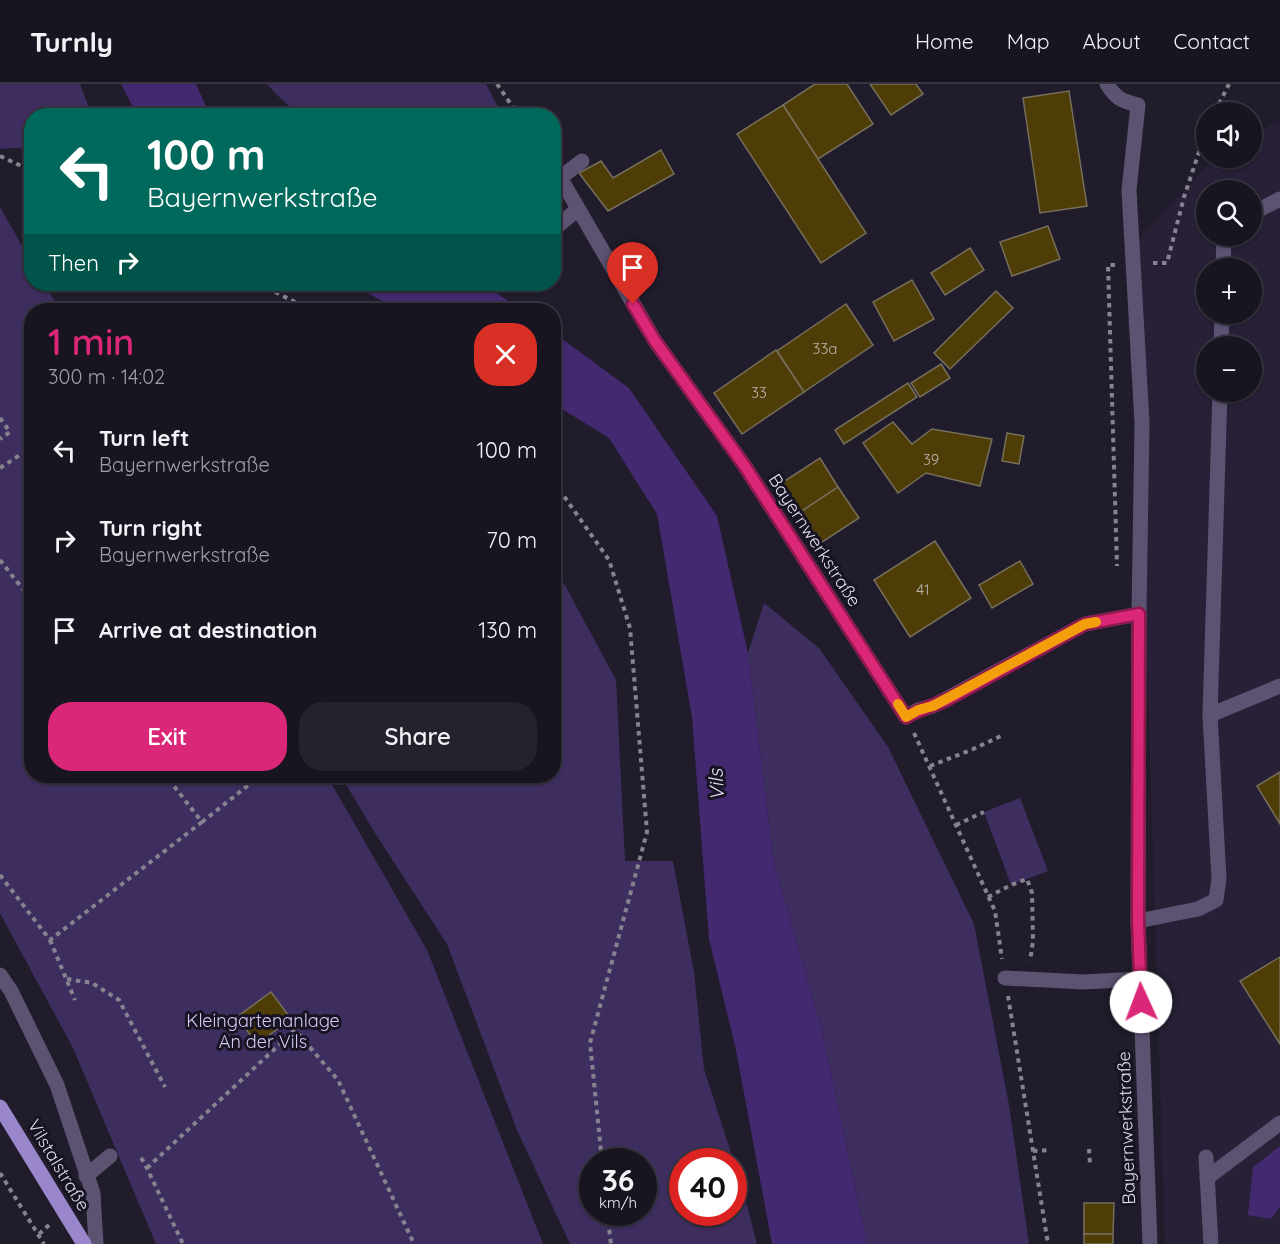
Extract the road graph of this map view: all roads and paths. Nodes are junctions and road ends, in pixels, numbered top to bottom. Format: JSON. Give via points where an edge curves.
{"nodes":[{"id":1,"x":497,"y":84,"type":"edge"},
{"id":2,"x":1107,"y":84,"type":"edge"},
{"id":3,"x":1229,"y":84,"type":"edge"},
{"id":4,"x":1220,"y":102,"type":"edge"},
{"id":5,"x":514,"y":108,"type":"edge"},
{"id":6,"x":0,"y":156,"type":"edge"},
{"id":7,"x":582,"y":161,"type":"dead end"},
{"id":8,"x":1196,"y":161,"type":"edge"},
{"id":9,"x":24,"y":167,"type":"edge"},
{"id":10,"x":561,"y":170,"type":"edge"},
{"id":11,"x":561,"y":179,"type":"edge"},
{"id":12,"x":1280,"y":199,"type":"edge"},
{"id":13,"x":1262,"y":208,"type":"edge"},
{"id":14,"x":578,"y":209,"type":"junction"},
{"id":15,"x":561,"y":223,"type":"edge"},
{"id":16,"x":1132,"y":264,"type":"junction"},
{"id":17,"x":273,"y":291,"type":"edge"},
{"id":18,"x":297,"y":303,"type":"edge"},
{"id":19,"x":1220,"y":402,"type":"edge"},
{"id":20,"x":0,"y":418,"type":"edge"},
{"id":21,"x":0,"y":439,"type":"edge"},
{"id":22,"x":24,"y":452,"type":"edge"},
{"id":23,"x":0,"y":468,"type":"edge"},
{"id":24,"x":561,"y":492,"type":"edge"},
{"id":25,"x":0,"y":560,"type":"edge"},
{"id":26,"x":1118,"y":573,"type":"dead end"},
{"id":27,"x":24,"y":591,"type":"edge"},
{"id":28,"x":1139,"y":614,"type":"junction"},
{"id":29,"x":1280,"y":686,"type":"edge"},
{"id":30,"x":1210,"y":715,"type":"junction"},
{"id":31,"x":1001,"y":736,"type":"dead end"},
{"id":32,"x":930,"y":766,"type":"dead end"},
{"id":33,"x":171,"y":783,"type":"edge"},
{"id":34,"x":251,"y":783,"type":"edge"},
{"id":35,"x":984,"y":812,"type":"dead end"},
{"id":36,"x":202,"y":822,"type":"junction"},
{"id":37,"x":956,"y":825,"type":"dead end"},
{"id":38,"x":0,"y":875,"type":"edge"},
{"id":39,"x":988,"y":897,"type":"dead end"},
{"id":40,"x":1138,"y":921,"type":"junction"},
{"id":41,"x":50,"y":940,"type":"junction"},
{"id":42,"x":0,"y":975,"type":"edge"},
{"id":43,"x":1005,"y":978,"type":"dead end"},
{"id":44,"x":67,"y":979,"type":"junction"},
{"id":45,"x":1028,"y":979,"type":"junction"},
{"id":46,"x":1140,"y":980,"type":"junction"},
{"id":47,"x":75,"y":1000,"type":"dead end"},
{"id":48,"x":165,"y":1088,"type":"dead end"},
{"id":49,"x":0,"y":1107,"type":"edge"},
{"id":50,"x":1280,"y":1123,"type":"edge"},
{"id":51,"x":601,"y":1148,"type":"edge"},
{"id":52,"x":1089,"y":1149,"type":"dead end"},
{"id":53,"x":1051,"y":1150,"type":"dead end"},
{"id":54,"x":1033,"y":1151,"type":"dead end"},
{"id":55,"x":110,"y":1156,"type":"dead end"},
{"id":56,"x":1206,"y":1157,"type":"dead end"},
{"id":57,"x":141,"y":1158,"type":"dead end"},
{"id":58,"x":1090,"y":1164,"type":"dead end"},
{"id":59,"x":147,"y":1167,"type":"junction"},
{"id":60,"x":0,"y":1173,"type":"edge"},
{"id":61,"x":86,"y":1176,"type":"junction"},
{"id":62,"x":1207,"y":1178,"type":"junction"},
{"id":63,"x":609,"y":1226,"type":"edge"},
{"id":64,"x":44,"y":1244,"type":"edge"},
{"id":65,"x":84,"y":1244,"type":"edge"},
{"id":66,"x":96,"y":1244,"type":"edge"},
{"id":67,"x":183,"y":1244,"type":"edge"},
{"id":68,"x":414,"y":1244,"type":"edge"},
{"id":69,"x":611,"y":1244,"type":"edge"},
{"id":70,"x":1150,"y":1244,"type":"edge"},
{"id":71,"x":1211,"y":1244,"type":"edge"}],
"edges":[{"from":1,"to":5,"type":"path"},
{"from":2,"to":16,"type":"street","name":"Bayernwerkstraße","via":[[1122,101],[1138,105],[1129,190]]},
{"from":3,"to":4,"type":"path"},
{"from":6,"to":9,"type":"path"},
{"from":7,"to":10,"type":"street"},
{"from":8,"to":16,"type":"path","via":[[1167,263]]},
{"from":11,"to":14,"type":"street","name":"Bayernwerkstraße"},
{"from":12,"to":13,"type":"street"},
{"from":14,"to":15,"type":"street"},
{"from":14,"to":28,"type":"street","name":"Bayernwerkstraße","via":[[655,341],[744,465],[906,717],[1085,624]]},
{"from":16,"to":26,"type":"path","via":[[1108,265]]},
{"from":16,"to":28,"type":"street","name":"Bayernwerkstraße","via":[[1142,423]]},
{"from":17,"to":18,"type":"path"},
{"from":19,"to":30,"type":"street"},
{"from":20,"to":21,"type":"path","via":[[10,432]]},
{"from":22,"to":23,"type":"path"},
{"from":24,"to":51,"type":"path","via":[[609,560],[630,628],[647,832],[590,1043]]},
{"from":25,"to":27,"type":"path"},
{"from":28,"to":40,"type":"street","name":"Bayernwerkstraße"},
{"from":29,"to":30,"type":"street"},
{"from":30,"to":40,"type":"street","via":[[1219,879],[1216,900],[1198,909]]},
{"from":31,"to":32,"type":"path"},
{"from":33,"to":36,"type":"path"},
{"from":34,"to":36,"type":"path"},
{"from":35,"to":37,"type":"path"},
{"from":36,"to":41,"type":"path"},
{"from":38,"to":41,"type":"path"},
{"from":39,"to":45,"type":"path","via":[[1027,879],[1033,920]]},
{"from":40,"to":46,"type":"street","name":"Bayernwerkstraße"},
{"from":41,"to":44,"type":"path"},
{"from":42,"to":61,"type":"street","via":[[57,1085]]},
{"from":43,"to":45,"type":"street"},
{"from":44,"to":47,"type":"path"},
{"from":44,"to":48,"type":"path","via":[[92,983],[119,1000]]},
{"from":45,"to":46,"type":"street"},
{"from":46,"to":70,"type":"street","name":"Bayernwerkstraße"},
{"from":49,"to":65,"type":"main road","name":"Vilstalstraße"},
{"from":50,"to":62,"type":"street"},
{"from":52,"to":58,"type":"path"},
{"from":53,"to":54,"type":"path"},
{"from":55,"to":61,"type":"street"},
{"from":56,"to":62,"type":"street"},
{"from":57,"to":59,"type":"path"},
{"from":59,"to":67,"type":"path"},
{"from":59,"to":68,"type":"path","via":[[294,1030],[338,1080]]},
{"from":60,"to":64,"type":"path"},
{"from":61,"to":66,"type":"street","via":[[93,1193]]},
{"from":62,"to":71,"type":"street"},
{"from":63,"to":69,"type":"path"}]}
